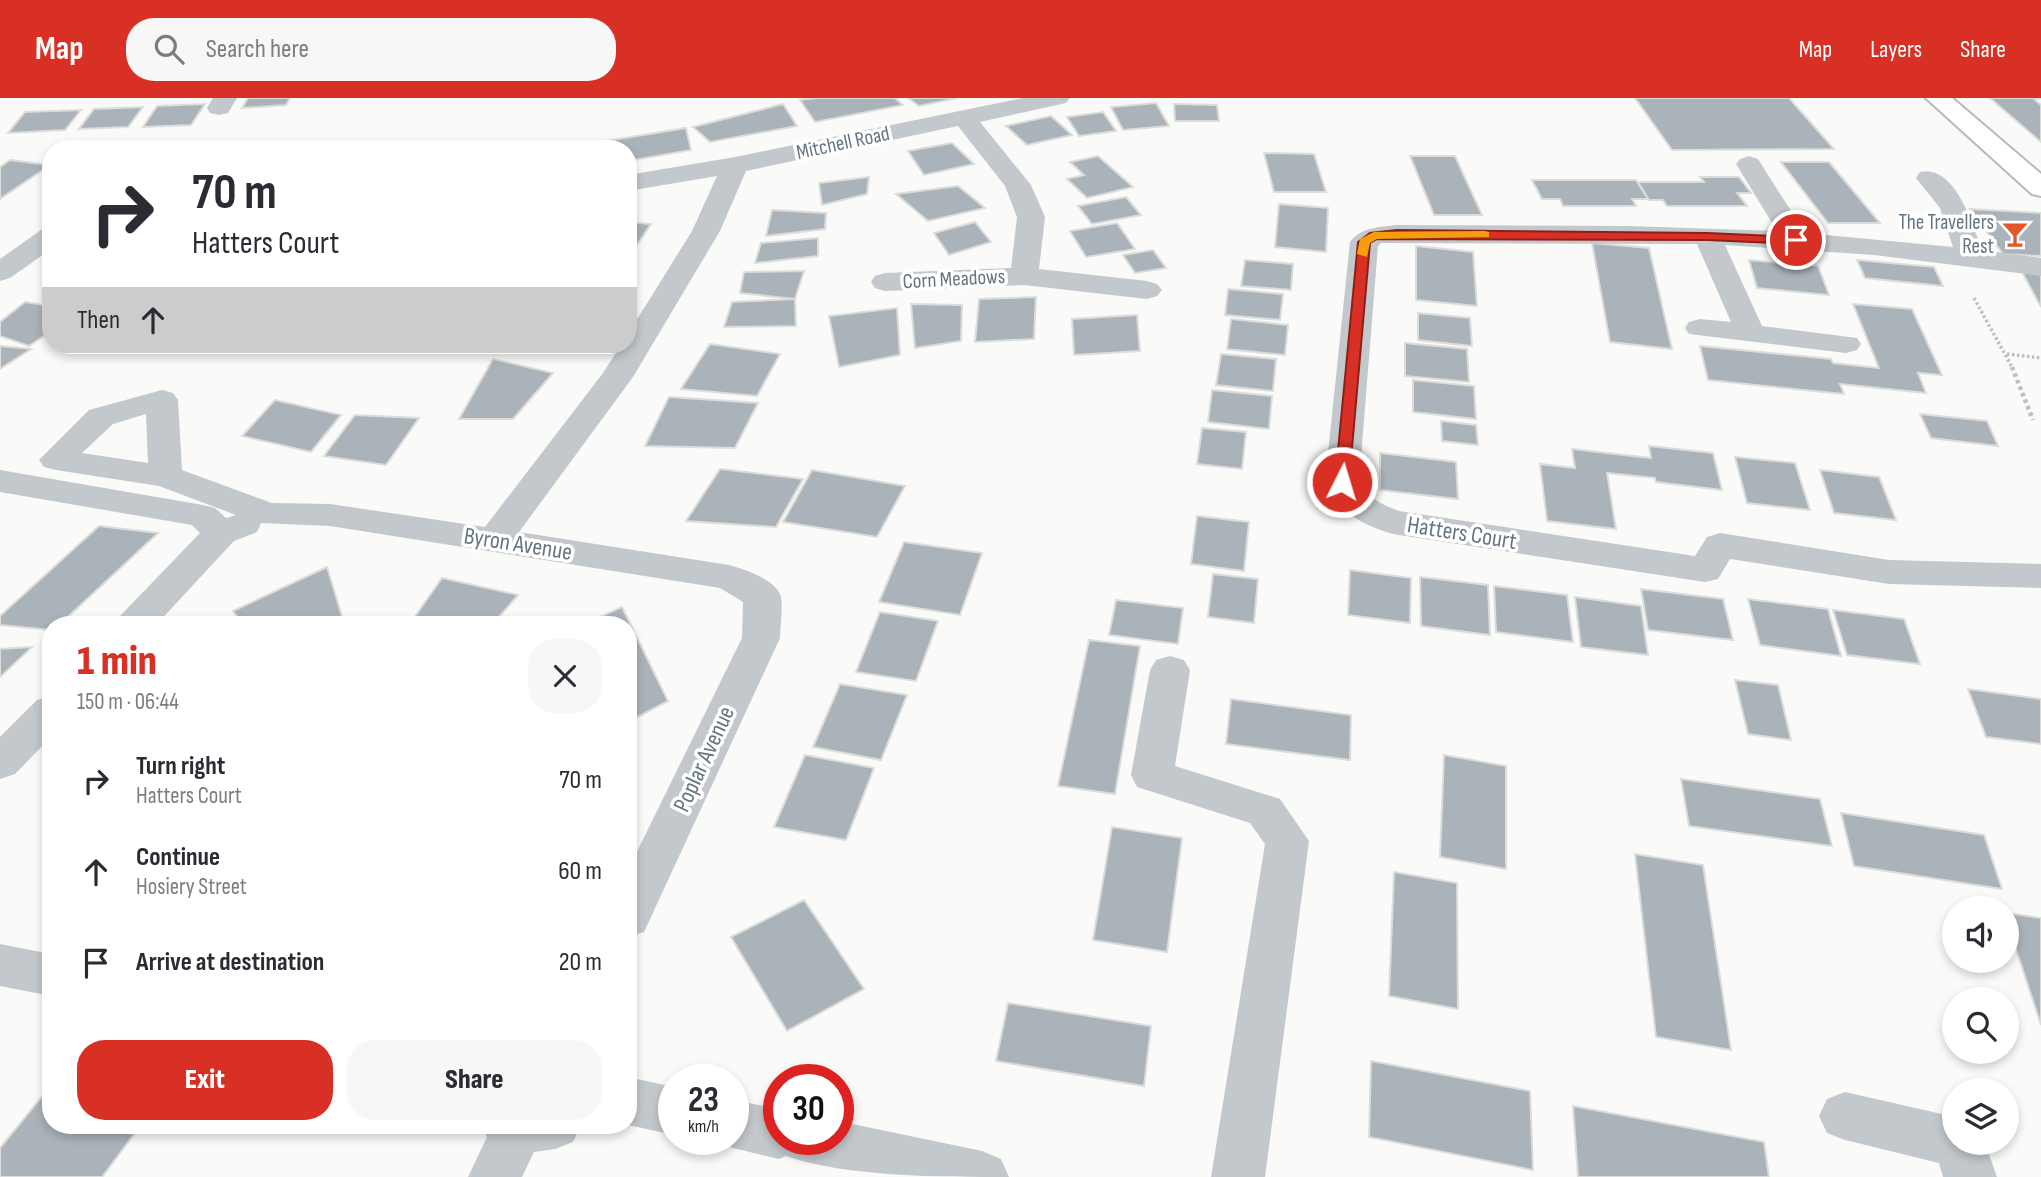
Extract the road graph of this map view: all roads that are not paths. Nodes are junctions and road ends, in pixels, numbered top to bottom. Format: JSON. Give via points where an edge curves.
{"nodes":[{"id":1,"x":1058,"y":98,"type":"edge"},
{"id":2,"x":1938,"y":98,"type":"edge"},
{"id":3,"x":963,"y":117,"type":"junction"},
{"id":4,"x":1749,"y":164,"type":"dead end"},
{"id":5,"x":736,"y":165,"type":"junction"},
{"id":6,"x":1928,"y":178,"type":"dead end"},
{"id":7,"x":637,"y":182,"type":"edge"},
{"id":8,"x":2041,"y":188,"type":"edge"},
{"id":9,"x":1707,"y":236,"type":"junction"},
{"id":10,"x":1796,"y":240,"type":"junction"},
{"id":11,"x":42,"y":242,"type":"edge"},
{"id":12,"x":1970,"y":257,"type":"junction"},
{"id":13,"x":2041,"y":267,"type":"edge"},
{"id":14,"x":0,"y":272,"type":"edge"},
{"id":15,"x":1024,"y":275,"type":"junction"},
{"id":16,"x":885,"y":282,"type":"dead end"},
{"id":17,"x":1147,"y":290,"type":"dead end"},
{"id":18,"x":1700,"y":328,"type":"dead end"},
{"id":19,"x":1751,"y":334,"type":"junction"},
{"id":20,"x":637,"y":344,"type":"edge"},
{"id":21,"x":1846,"y":344,"type":"dead end"},
{"id":22,"x":631,"y":354,"type":"edge"},
{"id":23,"x":165,"y":477,"type":"dead end"},
{"id":24,"x":0,"y":481,"type":"edge"},
{"id":25,"x":269,"y":514,"type":"junction"},
{"id":26,"x":221,"y":533,"type":"junction"},
{"id":27,"x":494,"y":541,"type":"junction"},
{"id":28,"x":2041,"y":576,"type":"edge"},
{"id":29,"x":762,"y":596,"type":"joint"},
{"id":30,"x":142,"y":616,"type":"edge"},
{"id":31,"x":1170,"y":670,"type":"dead end"},
{"id":32,"x":42,"y":720,"type":"edge"},
{"id":33,"x":0,"y":764,"type":"edge"},
{"id":34,"x":637,"y":899,"type":"edge"},
{"id":35,"x":0,"y":965,"type":"edge"},
{"id":36,"x":42,"y":973,"type":"edge"},
{"id":37,"x":637,"y":1103,"type":"edge"},
{"id":38,"x":658,"y":1108,"type":"edge"},
{"id":39,"x":1845,"y":1116,"type":"dead end"},
{"id":40,"x":523,"y":1134,"type":"edge"},
{"id":41,"x":1942,"y":1140,"type":"edge"},
{"id":42,"x":854,"y":1150,"type":"edge"},
{"id":43,"x":1963,"y":1155,"type":"edge"},
{"id":44,"x":495,"y":1177,"type":"edge"},
{"id":45,"x":982,"y":1177,"type":"edge"},
{"id":46,"x":1238,"y":1177,"type":"edge"},
{"id":47,"x":1970,"y":1177,"type":"edge"}],
"edges":[{"from":1,"to":3,"type":"street","name":"Mitchell Road"},
{"from":2,"to":8,"type":"main road"},
{"from":3,"to":5,"type":"street","name":"Mitchell Road"},
{"from":3,"to":15,"type":"street","name":"Corn Meadows","via":[[1018,184],[1031,217]]},
{"from":4,"to":10,"type":"street"},
{"from":5,"to":7,"type":"street","name":"Mitchell Road"},
{"from":5,"to":20,"type":"street","via":[[706,231]]},
{"from":6,"to":12,"type":"street","via":[[1952,206]]},
{"from":9,"to":10,"type":"street"},
{"from":9,"to":19,"type":"street"},
{"from":9,"to":28,"type":"street","name":"Hatters Court","via":[[1397,233],[1364,242],[1342,482],[1347,496],[1365,512],[1393,522],[1705,570],[1720,545],[1889,572]]},
{"from":10,"to":12,"type":"street"},
{"from":11,"to":14,"type":"street"},
{"from":12,"to":13,"type":"street"},
{"from":15,"to":16,"type":"street","name":"Corn Meadows"},
{"from":15,"to":17,"type":"street","name":"Corn Meadows"},
{"from":18,"to":19,"type":"street"},
{"from":19,"to":21,"type":"street"},
{"from":22,"to":27,"type":"street"},
{"from":23,"to":25,"type":"street"},
{"from":24,"to":26,"type":"street","via":[[203,516]]},
{"from":25,"to":26,"type":"street"},
{"from":25,"to":27,"type":"street","name":"Byron Avenue","via":[[330,516]]},
{"from":26,"to":30,"type":"street"},
{"from":27,"to":29,"type":"street","name":"Byron Avenue","via":[[729,577]]},
{"from":29,"to":34,"type":"street","name":"Poplar Avenue","via":[[761,638]]},
{"from":31,"to":46,"type":"street","via":[[1152,775],[1265,811],[1287,841]]},
{"from":32,"to":33,"type":"street"},
{"from":35,"to":36,"type":"street"},
{"from":37,"to":38,"type":"street"},
{"from":39,"to":41,"type":"street"},
{"from":40,"to":44,"type":"street"},
{"from":42,"to":45,"type":"street"},
{"from":43,"to":47,"type":"street"}]}
